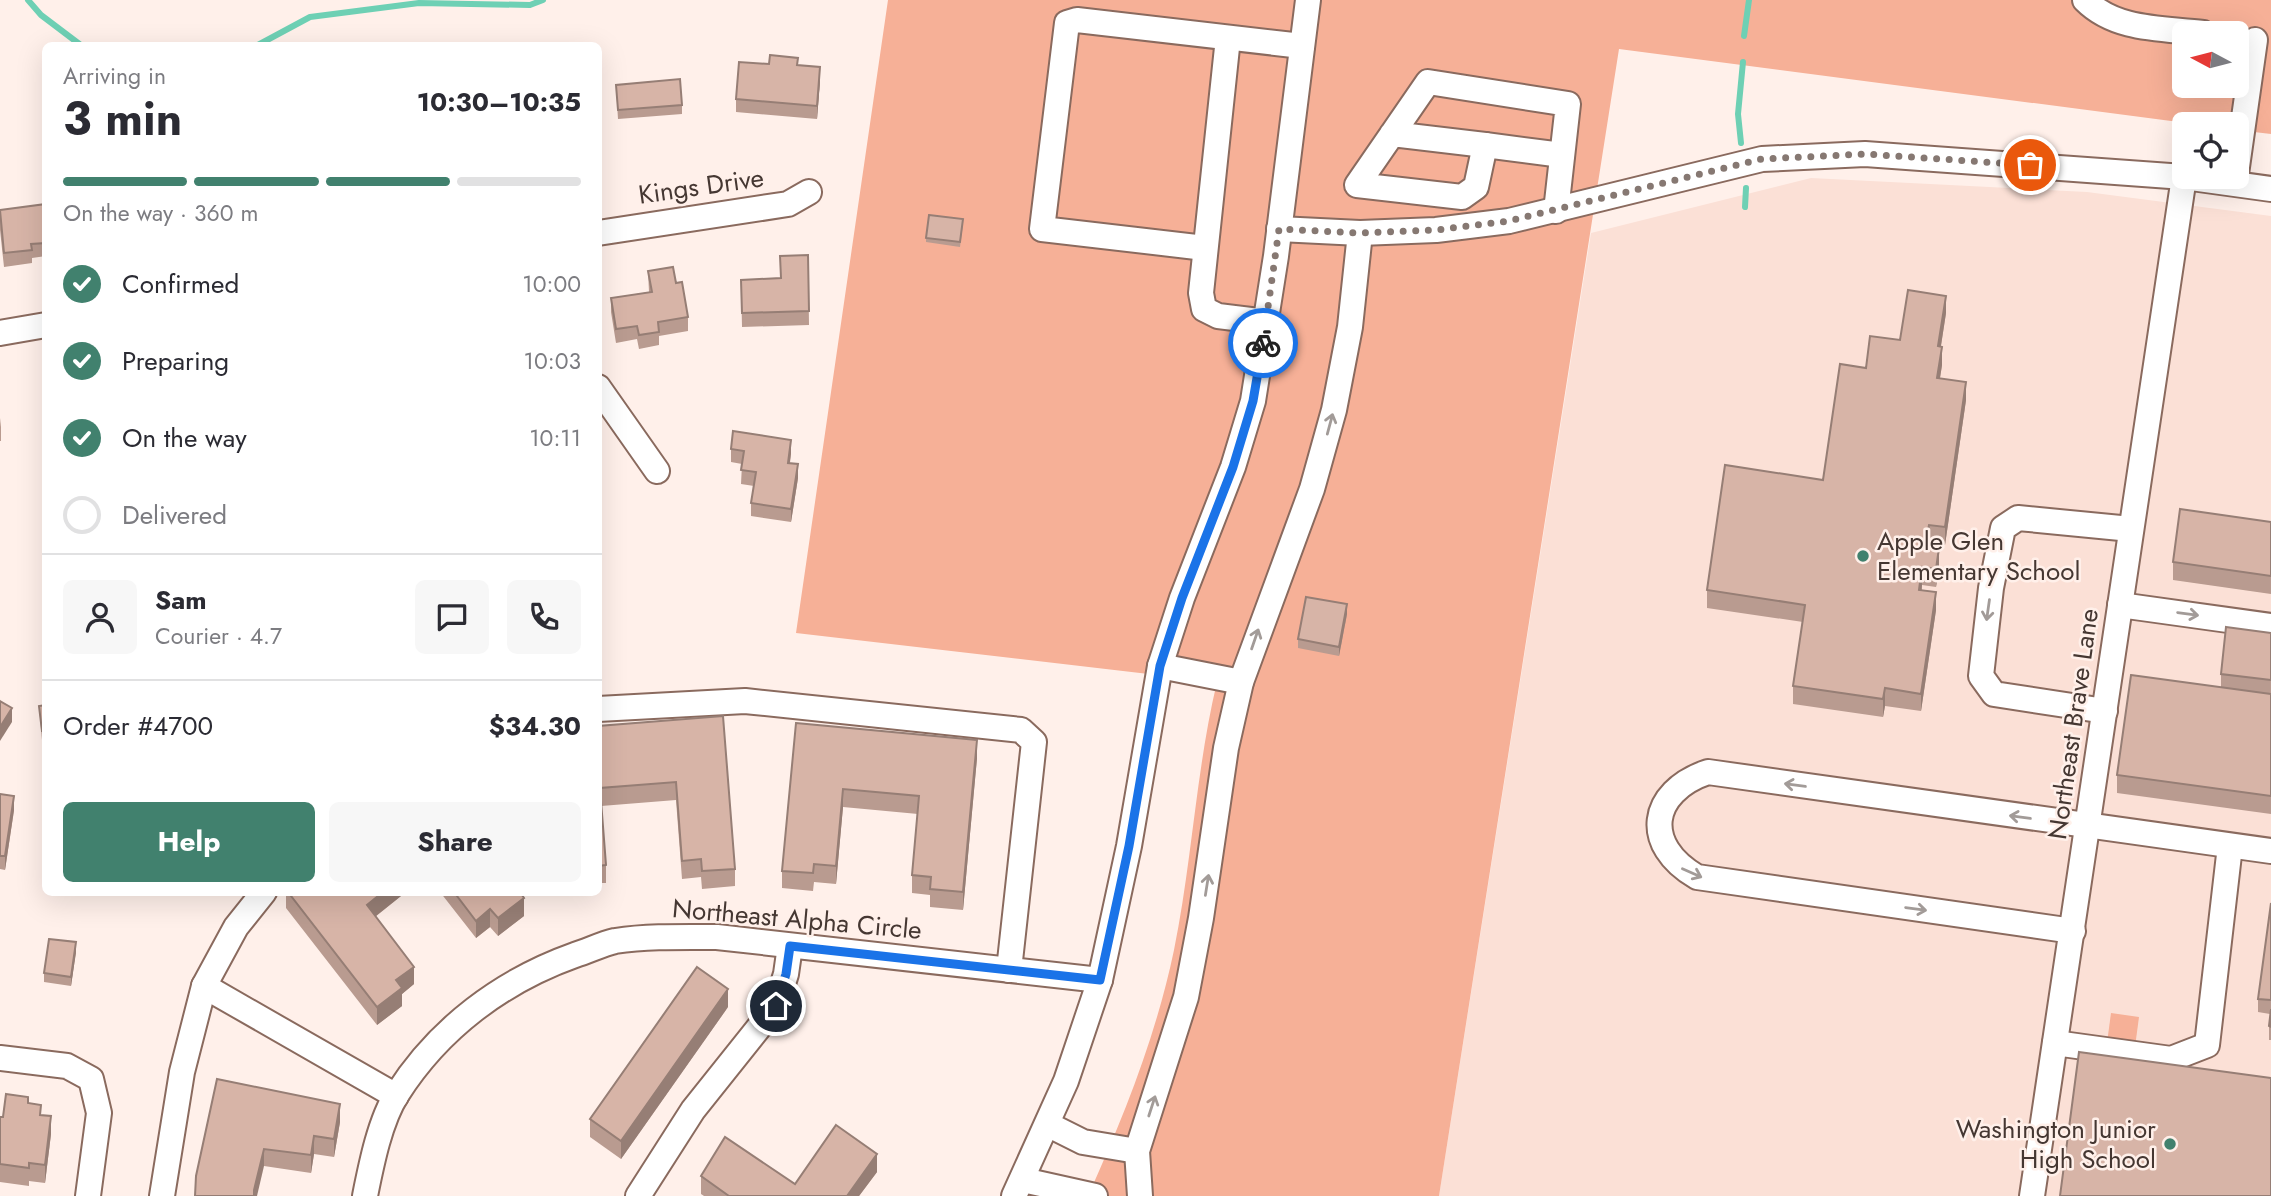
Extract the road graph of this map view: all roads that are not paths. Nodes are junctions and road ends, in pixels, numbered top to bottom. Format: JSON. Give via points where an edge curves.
{"nodes":[{"id":1,"x":1308,"y":0,"type":"edge"},
{"id":2,"x":2085,"y":0,"type":"edge"},
{"id":3,"x":2172,"y":29,"type":"edge"},
{"id":4,"x":1228,"y":38,"type":"junction"},
{"id":5,"x":2254,"y":40,"type":"edge"},
{"id":6,"x":1302,"y":46,"type":"junction"},
{"id":7,"x":2245,"y":112,"type":"edge"},
{"id":8,"x":1392,"y":134,"type":"junction"},
{"id":9,"x":1485,"y":145,"type":"junction"},
{"id":10,"x":1562,"y":155,"type":"junction"},
{"id":11,"x":2172,"y":176,"type":"edge"},
{"id":12,"x":2249,"y":182,"type":"edge"},
{"id":13,"x":2182,"y":189,"type":"edge"},
{"id":14,"x":2271,"y":189,"type":"edge"},
{"id":15,"x":809,"y":192,"type":"dead end"},
{"id":16,"x":1556,"y":211,"type":"junction"},
{"id":17,"x":1279,"y":229,"type":"junction"},
{"id":18,"x":602,"y":232,"type":"edge"},
{"id":19,"x":1360,"y":233,"type":"junction"},
{"id":20,"x":1205,"y":248,"type":"junction"},
{"id":21,"x":1267,"y":322,"type":"junction"},
{"id":22,"x":42,"y":326,"type":"edge"},
{"id":23,"x":0,"y":333,"type":"edge"},
{"id":24,"x":602,"y":393,"type":"edge"},
{"id":25,"x":657,"y":471,"type":"dead end"},
{"id":26,"x":2132,"y":529,"type":"junction"},
{"id":27,"x":2120,"y":605,"type":"junction"},
{"id":28,"x":2271,"y":626,"type":"edge"},
{"id":29,"x":1160,"y":666,"type":"junction"},
{"id":30,"x":1241,"y":682,"type":"junction"},
{"id":31,"x":602,"y":709,"type":"edge"},
{"id":32,"x":2105,"y":711,"type":"junction"},
{"id":33,"x":2087,"y":827,"type":"junction"},
{"id":34,"x":2230,"y":846,"type":"junction"},
{"id":35,"x":2271,"y":851,"type":"edge"},
{"id":36,"x":261,"y":896,"type":"edge"},
{"id":37,"x":2073,"y":930,"type":"junction"},
{"id":38,"x":790,"y":946,"type":"junction"},
{"id":39,"x":1009,"y":970,"type":"junction"},
{"id":40,"x":1100,"y":980,"type":"junction"},
{"id":41,"x":204,"y":986,"type":"junction"},
{"id":42,"x":2055,"y":1043,"type":"junction"},
{"id":43,"x":0,"y":1058,"type":"edge"},
{"id":44,"x":396,"y":1096,"type":"junction"},
{"id":45,"x":1049,"y":1125,"type":"junction"},
{"id":46,"x":1137,"y":1151,"type":"junction"},
{"id":47,"x":1018,"y":1188,"type":"edge"},
{"id":48,"x":88,"y":1196,"type":"edge"},
{"id":49,"x":162,"y":1196,"type":"edge"},
{"id":50,"x":365,"y":1196,"type":"edge"},
{"id":51,"x":638,"y":1196,"type":"edge"},
{"id":52,"x":1095,"y":1196,"type":"edge"},
{"id":53,"x":1140,"y":1196,"type":"edge"},
{"id":54,"x":2032,"y":1196,"type":"edge"}],
"edges":[{"from":1,"to":6,"type":"street"},
{"from":2,"to":3,"type":"street","via":[[2108,18]]},
{"from":4,"to":6,"type":"street"},
{"from":4,"to":20,"type":"street"},
{"from":4,"to":20,"type":"street","via":[[1077,20],[1067,23],[1042,229]]},
{"from":5,"to":7,"type":"street"},
{"from":6,"to":17,"type":"street"},
{"from":8,"to":9,"type":"street"},
{"from":8,"to":9,"type":"street","via":[[1357,185],[1462,197],[1476,187]]},
{"from":8,"to":10,"type":"street","via":[[1428,82],[1568,104]]},
{"from":9,"to":10,"type":"street"},
{"from":10,"to":16,"type":"street"},
{"from":11,"to":16,"type":"street","via":[[1865,154],[1762,159]]},
{"from":12,"to":14,"type":"street"},
{"from":13,"to":26,"type":"street","name":"Northeast Brave Lane"},
{"from":15,"to":18,"type":"street","name":"Kings Drive","via":[[788,204]]},
{"from":16,"to":19,"type":"street","via":[[1485,224]]},
{"from":17,"to":19,"type":"street"},
{"from":17,"to":21,"type":"street"},
{"from":30,"to":19,"type":"street","one_way":true,"via":[[1312,489],[1334,410],[1350,327]]},
{"from":20,"to":21,"type":"street","via":[[1204,309],[1218,316]]},
{"from":21,"to":29,"type":"street","via":[[1253,401],[1237,454]]},
{"from":22,"to":23,"type":"street"},
{"from":24,"to":25,"type":"street"},
{"from":26,"to":27,"type":"street","name":"Northeast Brave Lane"},
{"from":26,"to":32,"type":"street","one_way":true,"via":[[2018,518],[2003,528],[1991,588],[1981,676],[1994,694]]},
{"from":27,"to":28,"type":"street","one_way":true},
{"from":27,"to":32,"type":"street","name":"Northeast Brave Lane"},
{"from":29,"to":30,"type":"street"},
{"from":29,"to":40,"type":"street"},
{"from":46,"to":30,"type":"street","one_way":true,"via":[[1185,997]]},
{"from":31,"to":39,"type":"street","via":[[745,701],[1021,730],[1034,742]]},
{"from":32,"to":33,"type":"street","name":"Northeast Brave Lane"},
{"from":33,"to":34,"type":"street"},
{"from":33,"to":37,"type":"street","name":"Northeast Brave Lane"},
{"from":33,"to":37,"type":"street","one_way":true,"via":[[1709,772],[1688,779],[1669,794],[1660,820],[1662,842],[1676,865],[1697,877]]},
{"from":34,"to":35,"type":"street"},
{"from":34,"to":42,"type":"street","via":[[2207,1045],[2171,1059]]},
{"from":36,"to":41,"type":"street","via":[[236,927]]},
{"from":37,"to":42,"type":"street","name":"Northeast Brave Lane"},
{"from":38,"to":39,"type":"street","name":"Northeast Alpha Circle"},
{"from":38,"to":44,"type":"street","name":"Northeast Alpha Circle","via":[[717,937],[654,936],[612,942],[553,963],[501,989],[468,1013],[432,1049]]},
{"from":38,"to":51,"type":"street","via":[[776,1006],[693,1110]]},
{"from":39,"to":40,"type":"street","name":"Northeast Alpha Circle"},
{"from":40,"to":45,"type":"street"},
{"from":41,"to":44,"type":"street"},
{"from":41,"to":49,"type":"street","via":[[182,1072]]},
{"from":42,"to":54,"type":"street","name":"Northeast Brave Lane"},
{"from":43,"to":48,"type":"street","via":[[67,1066],[90,1079],[99,1113]]},
{"from":44,"to":50,"type":"street","name":"Northeast Alpha Circle"},
{"from":45,"to":46,"type":"street","via":[[1083,1142]]},
{"from":45,"to":47,"type":"street"},
{"from":46,"to":53,"type":"street"},
{"from":47,"to":52,"type":"street"}]}
